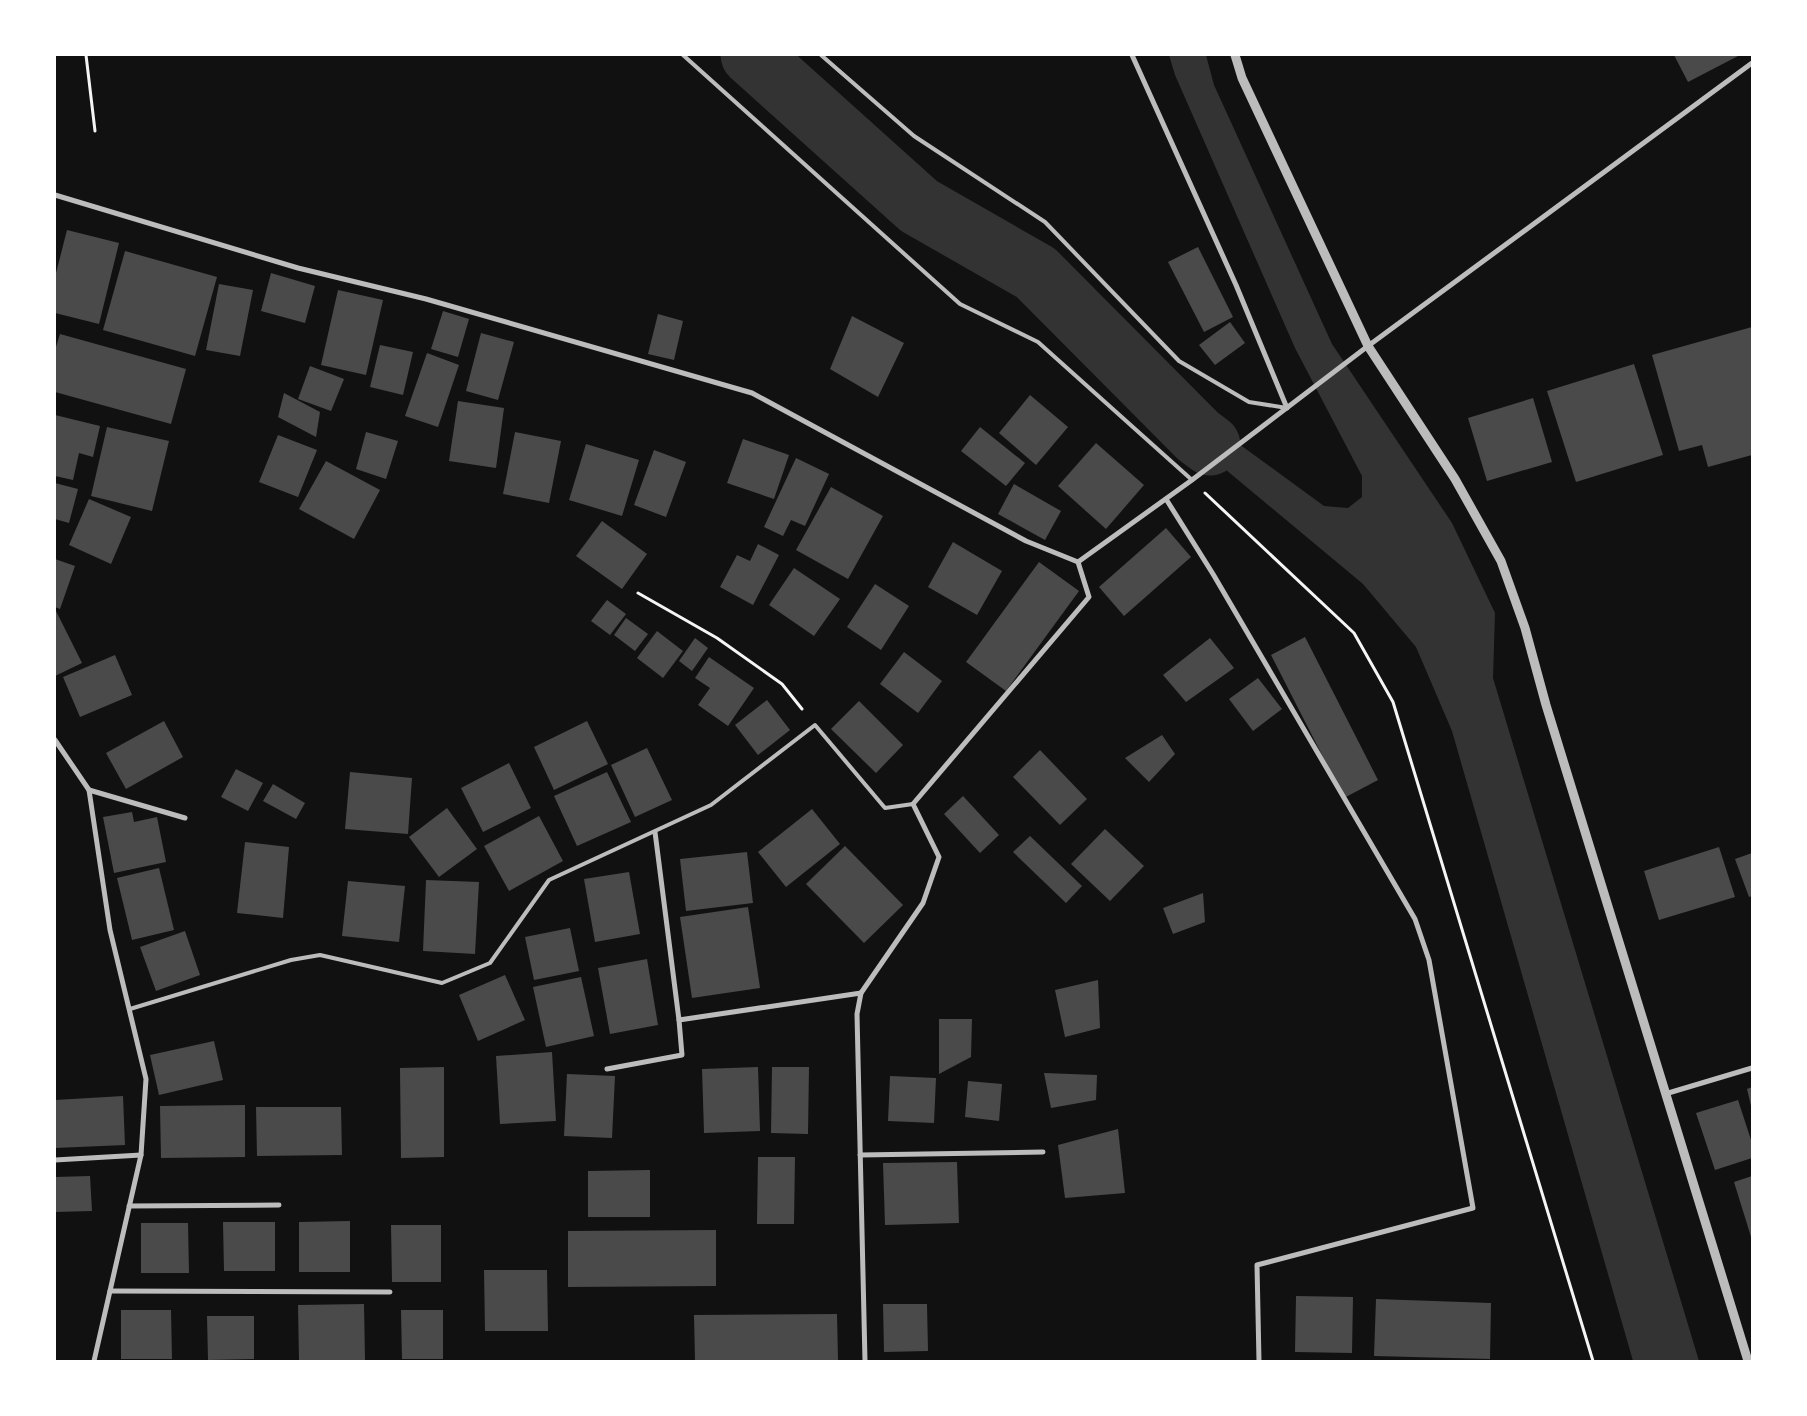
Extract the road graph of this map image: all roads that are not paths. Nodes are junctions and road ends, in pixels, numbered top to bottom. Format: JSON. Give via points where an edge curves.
{"nodes":[{"id":1,"x":683,"y":55,"type":"edge"},
{"id":2,"x":821,"y":55,"type":"edge"},
{"id":3,"x":1132,"y":55,"type":"edge"},
{"id":4,"x":1235,"y":55,"type":"edge"},
{"id":5,"x":1752,"y":63,"type":"edge"},
{"id":6,"x":55,"y":195,"type":"edge"},
{"id":7,"x":1368,"y":346,"type":"junction"},
{"id":8,"x":1287,"y":408,"type":"junction"},
{"id":9,"x":1192,"y":480,"type":"junction"},
{"id":10,"x":1166,"y":498,"type":"junction"},
{"id":11,"x":1078,"y":562,"type":"junction"},
{"id":12,"x":55,"y":740,"type":"edge"},
{"id":13,"x":89,"y":790,"type":"junction"},
{"id":14,"x":913,"y":804,"type":"junction"},
{"id":15,"x":185,"y":818,"type":"dead end"},
{"id":16,"x":655,"y":832,"type":"junction"},
{"id":17,"x":861,"y":993,"type":"junction"},
{"id":18,"x":130,"y":1009,"type":"junction"},
{"id":19,"x":679,"y":1020,"type":"junction"},
{"id":20,"x":1752,"y":1068,"type":"edge"},
{"id":21,"x":607,"y":1069,"type":"dead end"},
{"id":22,"x":1665,"y":1094,"type":"junction"},
{"id":23,"x":1043,"y":1152,"type":"dead end"},
{"id":24,"x":141,"y":1155,"type":"junction"},
{"id":25,"x":860,"y":1155,"type":"junction"},
{"id":26,"x":55,"y":1160,"type":"edge"},
{"id":27,"x":278,"y":1205,"type":"dead end"},
{"id":28,"x":129,"y":1206,"type":"junction"},
{"id":29,"x":110,"y":1291,"type":"junction"},
{"id":30,"x":390,"y":1292,"type":"dead end"},
{"id":31,"x":94,"y":1361,"type":"edge"},
{"id":32,"x":865,"y":1361,"type":"edge"},
{"id":33,"x":1259,"y":1361,"type":"edge"},
{"id":34,"x":1748,"y":1361,"type":"edge"}],
"edges":[{"from":1,"to":9,"type":"lane","via":[[960,304],[1038,342]]},
{"from":2,"to":8,"type":"lane","via":[[914,136],[1045,222],[1179,361],[1249,402]]},
{"from":3,"to":8,"type":"street","via":[[1236,285]]},
{"from":4,"to":7,"type":"street","via":[[1242,78]]},
{"from":5,"to":7,"type":"street"},
{"from":6,"to":11,"type":"street","via":[[298,268],[426,299],[752,393],[1026,541]]},
{"from":7,"to":8,"type":"street"},
{"from":7,"to":22,"type":"street","via":[[1455,479],[1501,561],[1526,628],[1546,705]]},
{"from":8,"to":9,"type":"street"},
{"from":9,"to":10,"type":"street"},
{"from":10,"to":11,"type":"street"},
{"from":10,"to":33,"type":"street","via":[[1414,919],[1429,960],[1472,1208],[1257,1265]]},
{"from":11,"to":14,"type":"street","via":[[1089,597]]},
{"from":12,"to":13,"type":"street"},
{"from":13,"to":15,"type":"street"},
{"from":13,"to":18,"type":"street","via":[[110,930]]},
{"from":14,"to":16,"type":"lane","via":[[885,808],[815,725],[711,805]]},
{"from":14,"to":17,"type":"street","via":[[939,857],[923,903]]},
{"from":16,"to":18,"type":"lane","via":[[549,880],[490,963],[442,983],[320,955],[292,960]]},
{"from":16,"to":19,"type":"street"},
{"from":17,"to":19,"type":"street"},
{"from":17,"to":25,"type":"street","via":[[857,1014]]},
{"from":18,"to":24,"type":"street","via":[[146,1079]]},
{"from":19,"to":21,"type":"street","via":[[682,1055]]},
{"from":20,"to":22,"type":"street"},
{"from":22,"to":34,"type":"street"},
{"from":23,"to":25,"type":"street"},
{"from":24,"to":26,"type":"street"},
{"from":24,"to":28,"type":"street"},
{"from":25,"to":32,"type":"street"},
{"from":27,"to":28,"type":"street"},
{"from":28,"to":29,"type":"street"},
{"from":29,"to":30,"type":"street"},
{"from":29,"to":31,"type":"street"}]}
